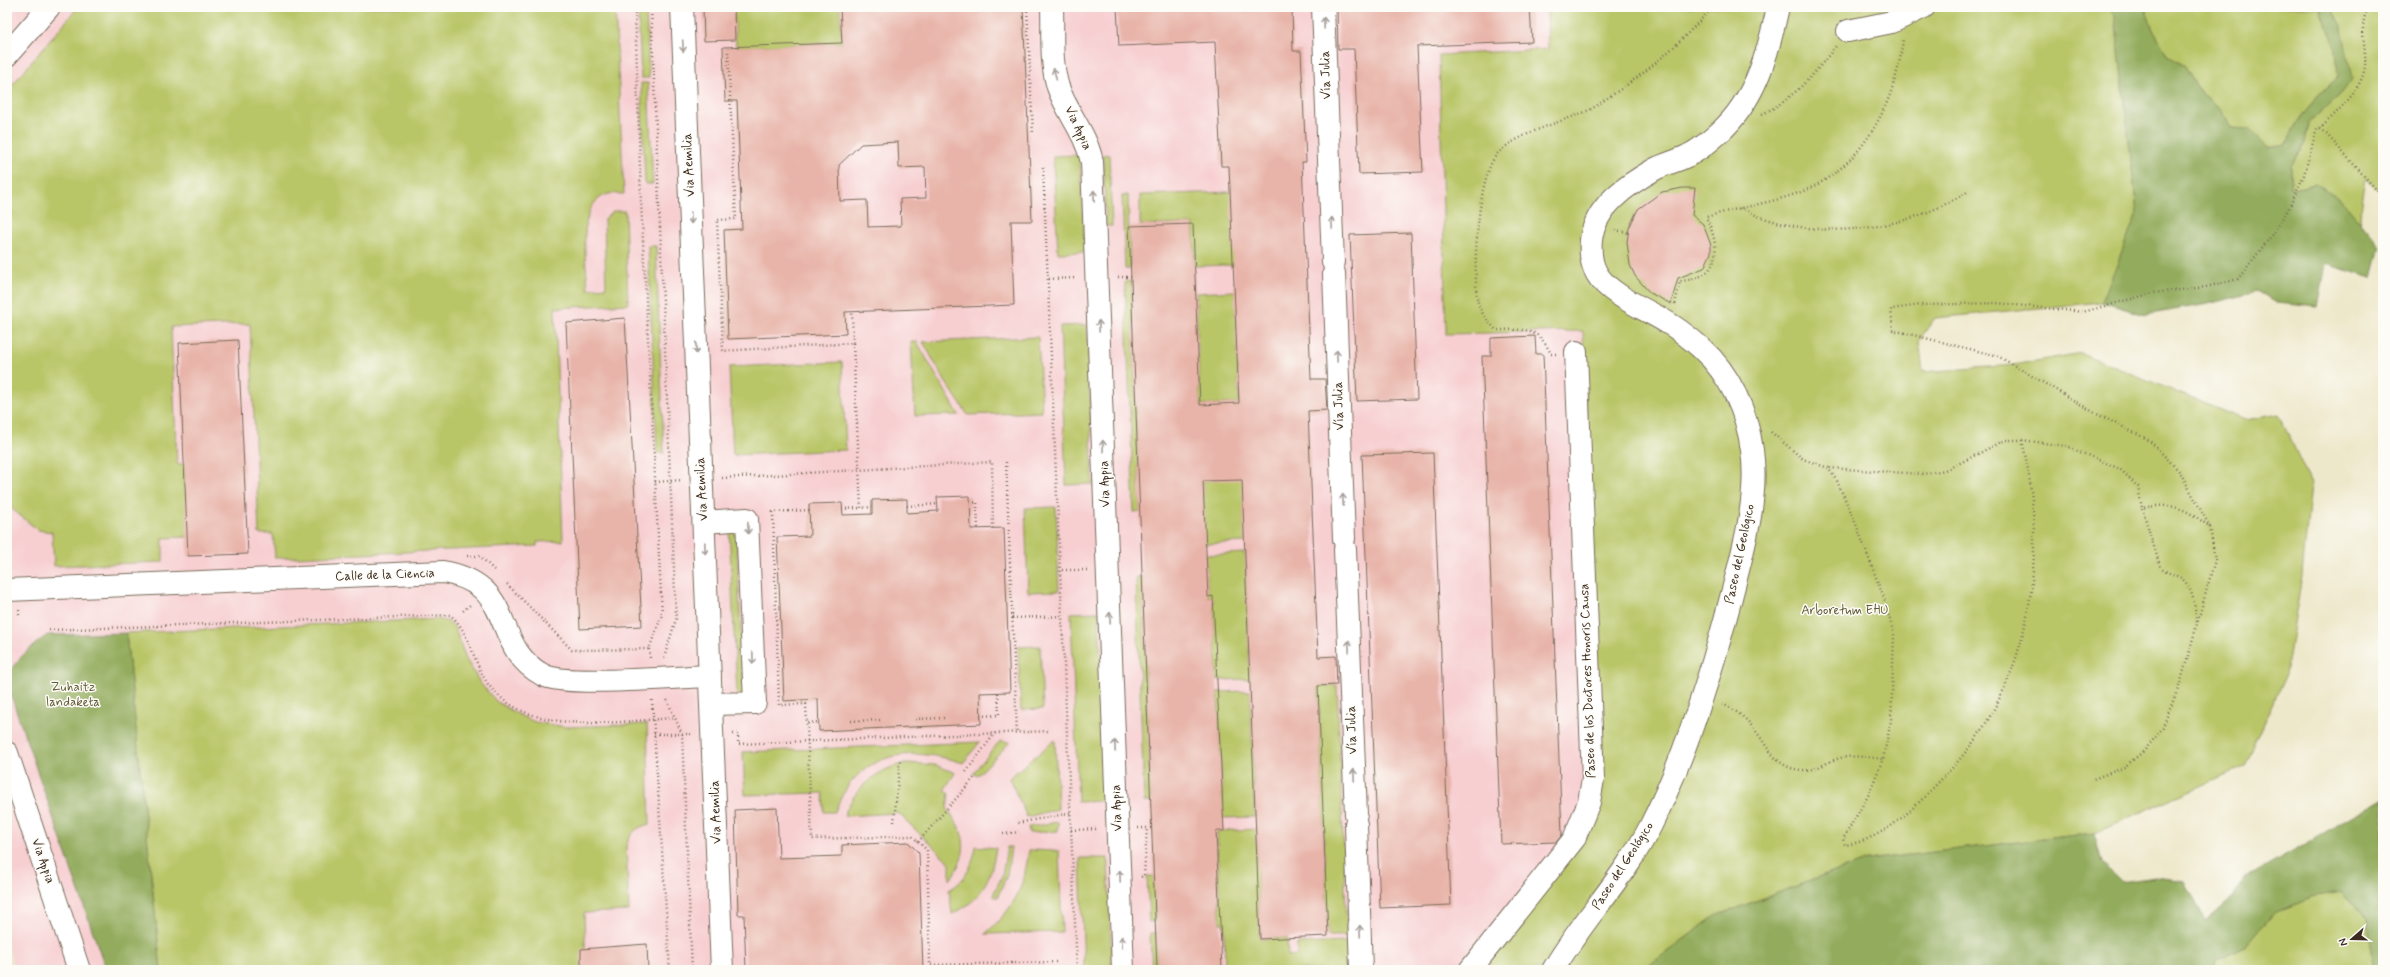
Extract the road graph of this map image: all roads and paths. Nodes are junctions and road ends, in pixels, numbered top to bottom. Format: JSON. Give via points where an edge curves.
{"nodes":[{"id":1,"x":49,"y":7,"type":"edge"},
{"id":2,"x":635,"y":7,"type":"edge"},
{"id":3,"x":651,"y":7,"type":"edge"},
{"id":4,"x":682,"y":7,"type":"edge"},
{"id":5,"x":1027,"y":7,"type":"edge"},
{"id":6,"x":1052,"y":7,"type":"edge"},
{"id":7,"x":1323,"y":7,"type":"edge"},
{"id":8,"x":1712,"y":7,"type":"edge"},
{"id":9,"x":1778,"y":7,"type":"edge"},
{"id":10,"x":2369,"y":7,"type":"edge"},
{"id":11,"x":1915,"y":12,"type":"edge"},
{"id":12,"x":1848,"y":31,"type":"joint"},
{"id":13,"x":728,"y":52,"type":"dead end"},
{"id":14,"x":7,"y":55,"type":"edge"},
{"id":15,"x":1732,"y":119,"type":"junction"},
{"id":16,"x":2321,"y":128,"type":"junction"},
{"id":17,"x":1033,"y":134,"type":"dead end"},
{"id":18,"x":1043,"y":168,"type":"dead end"},
{"id":19,"x":1967,"y":192,"type":"dead end"},
{"id":20,"x":2383,"y":197,"type":"edge"},
{"id":21,"x":1740,"y":208,"type":"junction"},
{"id":22,"x":852,"y":311,"type":"dead end"},
{"id":23,"x":1671,"y":324,"type":"junction"},
{"id":24,"x":853,"y":343,"type":"junction"},
{"id":25,"x":1576,"y":352,"type":"joint"},
{"id":26,"x":1769,"y":430,"type":"dead end"},
{"id":27,"x":2022,"y":440,"type":"junction"},
{"id":28,"x":1006,"y":462,"type":"dead end"},
{"id":29,"x":1828,"y":468,"type":"junction"},
{"id":30,"x":720,"y":478,"type":"dead end"},
{"id":31,"x":684,"y":480,"type":"dead end"},
{"id":32,"x":670,"y":481,"type":"junction"},
{"id":33,"x":655,"y":482,"type":"junction"},
{"id":34,"x":970,"y":503,"type":"dead end"},
{"id":35,"x":938,"y":504,"type":"dead end"},
{"id":36,"x":907,"y":506,"type":"dead end"},
{"id":37,"x":872,"y":507,"type":"dead end"},
{"id":38,"x":842,"y":508,"type":"dead end"},
{"id":39,"x":861,"y":508,"type":"junction"},
{"id":40,"x":2142,"y":508,"type":"junction"},
{"id":41,"x":809,"y":510,"type":"dead end"},
{"id":42,"x":704,"y":522,"type":"junction"},
{"id":43,"x":2210,"y":527,"type":"junction"},
{"id":44,"x":993,"y":528,"type":"dead end"},
{"id":45,"x":978,"y":529,"type":"dead end"},
{"id":46,"x":464,"y":556,"type":"dead end"},
{"id":47,"x":500,"y":576,"type":"dead end"},
{"id":48,"x":505,"y":582,"type":"dead end"},
{"id":49,"x":7,"y":590,"type":"edge"},
{"id":50,"x":1063,"y":616,"type":"junction"},
{"id":51,"x":1012,"y":618,"type":"junction"},
{"id":52,"x":2198,"y":626,"type":"junction"},
{"id":53,"x":49,"y":630,"type":"dead end"},
{"id":54,"x":710,"y":676,"type":"junction"},
{"id":55,"x":657,"y":686,"type":"junction"},
{"id":56,"x":998,"y":693,"type":"dead end"},
{"id":57,"x":1700,"y":699,"type":"junction"},
{"id":58,"x":711,"y":704,"type":"junction"},
{"id":59,"x":980,"y":716,"type":"dead end"},
{"id":60,"x":675,"y":718,"type":"junction"},
{"id":61,"x":944,"y":718,"type":"dead end"},
{"id":62,"x":653,"y":719,"type":"junction"},
{"id":63,"x":915,"y":719,"type":"dead end"},
{"id":64,"x":881,"y":720,"type":"dead end"},
{"id":65,"x":851,"y":721,"type":"dead end"},
{"id":66,"x":819,"y":722,"type":"dead end"},
{"id":67,"x":808,"y":723,"type":"junction"},
{"id":68,"x":1049,"y":731,"type":"dead end"},
{"id":69,"x":995,"y":733,"type":"junction"},
{"id":70,"x":1017,"y":733,"type":"junction"},
{"id":71,"x":654,"y":734,"type":"junction"},
{"id":72,"x":682,"y":734,"type":"junction"},
{"id":73,"x":695,"y":734,"type":"dead end"},
{"id":74,"x":730,"y":734,"type":"dead end"},
{"id":75,"x":7,"y":753,"type":"edge"},
{"id":76,"x":900,"y":759,"type":"dead end"},
{"id":77,"x":1883,"y":759,"type":"junction"},
{"id":78,"x":966,"y":772,"type":"dead end"},
{"id":79,"x":974,"y":778,"type":"dead end"},
{"id":80,"x":2093,"y":780,"type":"dead end"},
{"id":81,"x":1070,"y":813,"type":"junction"},
{"id":82,"x":894,"y":822,"type":"dead end"},
{"id":83,"x":1018,"y":823,"type":"dead end"},
{"id":84,"x":1141,"y":828,"type":"dead end"},
{"id":85,"x":1147,"y":828,"type":"junction"},
{"id":86,"x":1152,"y":828,"type":"dead end"},
{"id":87,"x":1019,"y":832,"type":"dead end"},
{"id":88,"x":1003,"y":834,"type":"dead end"},
{"id":89,"x":918,"y":842,"type":"junction"},
{"id":90,"x":1140,"y":877,"type":"dead end"},
{"id":91,"x":1058,"y":962,"type":"dead end"},
{"id":92,"x":79,"y":970,"type":"edge"},
{"id":93,"x":670,"y":970,"type":"edge"},
{"id":94,"x":692,"y":970,"type":"edge"},
{"id":95,"x":722,"y":970,"type":"edge"},
{"id":96,"x":1077,"y":970,"type":"edge"},
{"id":97,"x":1123,"y":970,"type":"edge"},
{"id":98,"x":1361,"y":970,"type":"edge"},
{"id":99,"x":1470,"y":970,"type":"edge"},
{"id":100,"x":1553,"y":970,"type":"edge"}],
"edges":[{"from":1,"to":14,"type":"street"},
{"from":2,"to":33,"type":"path","via":[[641,202]]},
{"from":3,"to":32,"type":"path"},
{"from":4,"to":42,"type":"street","name":"Via Aemilia","one_way":true},
{"from":5,"to":17,"type":"path"},
{"from":97,"to":6,"type":"street","name":"Via Appia","one_way":true,"via":[[1092,162],[1086,138],[1059,88],[1054,68]]},
{"from":98,"to":7,"type":"street","name":"Vía Julia","one_way":true},
{"from":8,"to":25,"type":"path","via":[[1687,37],[1628,85],[1588,110],[1525,136],[1498,152],[1486,174],[1480,203],[1477,274],[1478,302],[1485,318],[1496,330],[1531,330],[1543,338],[1551,354]]},
{"from":9,"to":15,"type":"street","name":"Paseo del Geológico","via":[[1765,61],[1749,96]]},
{"from":10,"to":16,"type":"path","via":[[2361,30],[2365,65],[2358,86]]},
{"from":11,"to":12,"type":"street","via":[[1892,22]]},
{"from":11,"to":21,"type":"path","via":[[1895,84],[1879,120],[1863,146],[1847,164],[1806,190]]},
{"from":12,"to":15,"type":"path","via":[[1815,73],[1784,101],[1760,115]]},
{"from":13,"to":24,"type":"path","via":[[736,219],[717,220],[723,351]]},
{"from":15,"to":23,"type":"street","name":"Paseo del Geológico","via":[[1720,132],[1690,155],[1656,168],[1621,192],[1601,211],[1594,226],[1590,247],[1597,275],[1610,289]]},
{"from":16,"to":20,"type":"path"},
{"from":16,"to":43,"type":"path","via":[[2318,128],[2304,175],[2289,208],[2238,279],[2206,287],[2154,293],[2083,312],[1997,303],[1921,305],[1891,309],[1893,330],[1998,356],[2095,413],[2149,440],[2180,472]]},
{"from":18,"to":50,"type":"path"},
{"from":19,"to":21,"type":"path","via":[[1951,202],[1896,222],[1826,231],[1793,227],[1759,218]]},
{"from":21,"to":23,"type":"path","via":[[1706,217],[1716,244],[1715,257],[1710,269],[1701,276],[1680,281]]},
{"from":22,"to":24,"type":"path"},
{"from":23,"to":57,"type":"street","name":"Paseo del Geológico","via":[[1702,349],[1726,376],[1740,403],[1752,451],[1753,484],[1745,541],[1721,638]]},
{"from":24,"to":39,"type":"path","bridge":true},
{"from":25,"to":99,"type":"street","name":"Paseo de los Doctores Honoris Causa","via":[[1593,779],[1591,794],[1574,840]]},
{"from":26,"to":29,"type":"path","via":[[1803,459]]},
{"from":27,"to":29,"type":"path","via":[[2005,440],[1945,470],[1923,474]]},
{"from":27,"to":40,"type":"path","via":[[2066,446],[2120,469],[2138,487]]},
{"from":27,"to":77,"type":"path","via":[[2031,477],[2035,516],[2034,563],[2021,642],[2005,684],[1981,731],[1956,764],[1925,797],[1891,826],[1860,844],[1845,845],[1843,839],[1868,796]]},
{"from":28,"to":51,"type":"path"},
{"from":29,"to":77,"type":"path","via":[[1854,519],[1885,601],[1894,635],[1891,721]]},
{"from":30,"to":44,"type":"path","via":[[992,462]]},
{"from":31,"to":32,"type":"path"},
{"from":32,"to":33,"type":"path"},
{"from":32,"to":55,"type":"path","via":[[676,619],[661,664]]},
{"from":33,"to":48,"type":"path","via":[[662,615],[649,649],[572,650]]},
{"from":34,"to":45,"type":"path","via":[[977,502]]},
{"from":35,"to":36,"type":"path"},
{"from":37,"to":39,"type":"path","bridge":true},
{"from":38,"to":39,"type":"path"},
{"from":40,"to":43,"type":"path","via":[[2164,504],[2192,514]]},
{"from":40,"to":52,"type":"path","via":[[2160,566],[2186,583],[2192,595]]},
{"from":41,"to":67,"type":"path","bridge":true,"via":[[773,512],[779,705],[806,704]]},
{"from":42,"to":54,"type":"street","name":"Via Aemilia","one_way":true},
{"from":42,"to":58,"type":"street","one_way":true,"via":[[747,519],[755,703]]},
{"from":43,"to":52,"type":"path","via":[[2215,560]]},
{"from":46,"to":47,"type":"path","via":[[480,556]]},
{"from":49,"to":55,"type":"street","name":"Calle de la Ciencia","via":[[442,572],[472,580],[485,590],[496,606],[521,660],[544,676],[559,680]]},
{"from":50,"to":51,"type":"path"},
{"from":50,"to":81,"type":"path"},
{"from":51,"to":70,"type":"path"},
{"from":52,"to":80,"type":"path","via":[[2181,681],[2162,728],[2144,751],[2123,768]]},
{"from":53,"to":62,"type":"path","via":[[450,615],[457,620],[462,629],[473,658],[488,684],[504,700],[523,712],[562,722]]},
{"from":54,"to":55,"type":"street","name":"Calle de la Ciencia"},
{"from":54,"to":58,"type":"street","name":"Via Aemilia"},
{"from":55,"to":60,"type":"path","via":[[663,690]]},
{"from":55,"to":62,"type":"path"},
{"from":56,"to":59,"type":"path","via":[[999,716]]},
{"from":57,"to":77,"type":"path","via":[[1721,703],[1737,710],[1755,730],[1768,751],[1783,765],[1802,770],[1819,768],[1846,757]]},
{"from":57,"to":100,"type":"street","name":"Paseo del Geológico","via":[[1674,772],[1650,827]]},
{"from":58,"to":95,"type":"street","name":"Via Aemilia"},
{"from":60,"to":62,"type":"path"},
{"from":60,"to":72,"type":"path"},
{"from":61,"to":63,"type":"path"},
{"from":62,"to":71,"type":"path"},
{"from":64,"to":65,"type":"path"},
{"from":66,"to":67,"type":"path"},
{"from":67,"to":89,"type":"path","bridge":true,"via":[[812,839],[912,836]]},
{"from":68,"to":70,"type":"path"},
{"from":69,"to":70,"type":"path"},
{"from":69,"to":74,"type":"path","via":[[738,744],[738,734]]},
{"from":69,"to":78,"type":"path"},
{"from":71,"to":72,"type":"path"},
{"from":71,"to":93,"type":"path"},
{"from":72,"to":73,"type":"path"},
{"from":72,"to":94,"type":"path"},
{"from":75,"to":92,"type":"street","name":"Via Appia"},
{"from":76,"to":82,"type":"path"},
{"from":79,"to":89,"type":"path"},
{"from":81,"to":83,"type":"path"},
{"from":81,"to":96,"type":"path"},
{"from":84,"to":85,"type":"path"},
{"from":85,"to":86,"type":"path"},
{"from":85,"to":90,"type":"path","via":[[1144,876]]},
{"from":87,"to":88,"type":"path"},
{"from":89,"to":91,"type":"path","bridge":true,"via":[[927,850],[930,965]]}]}
